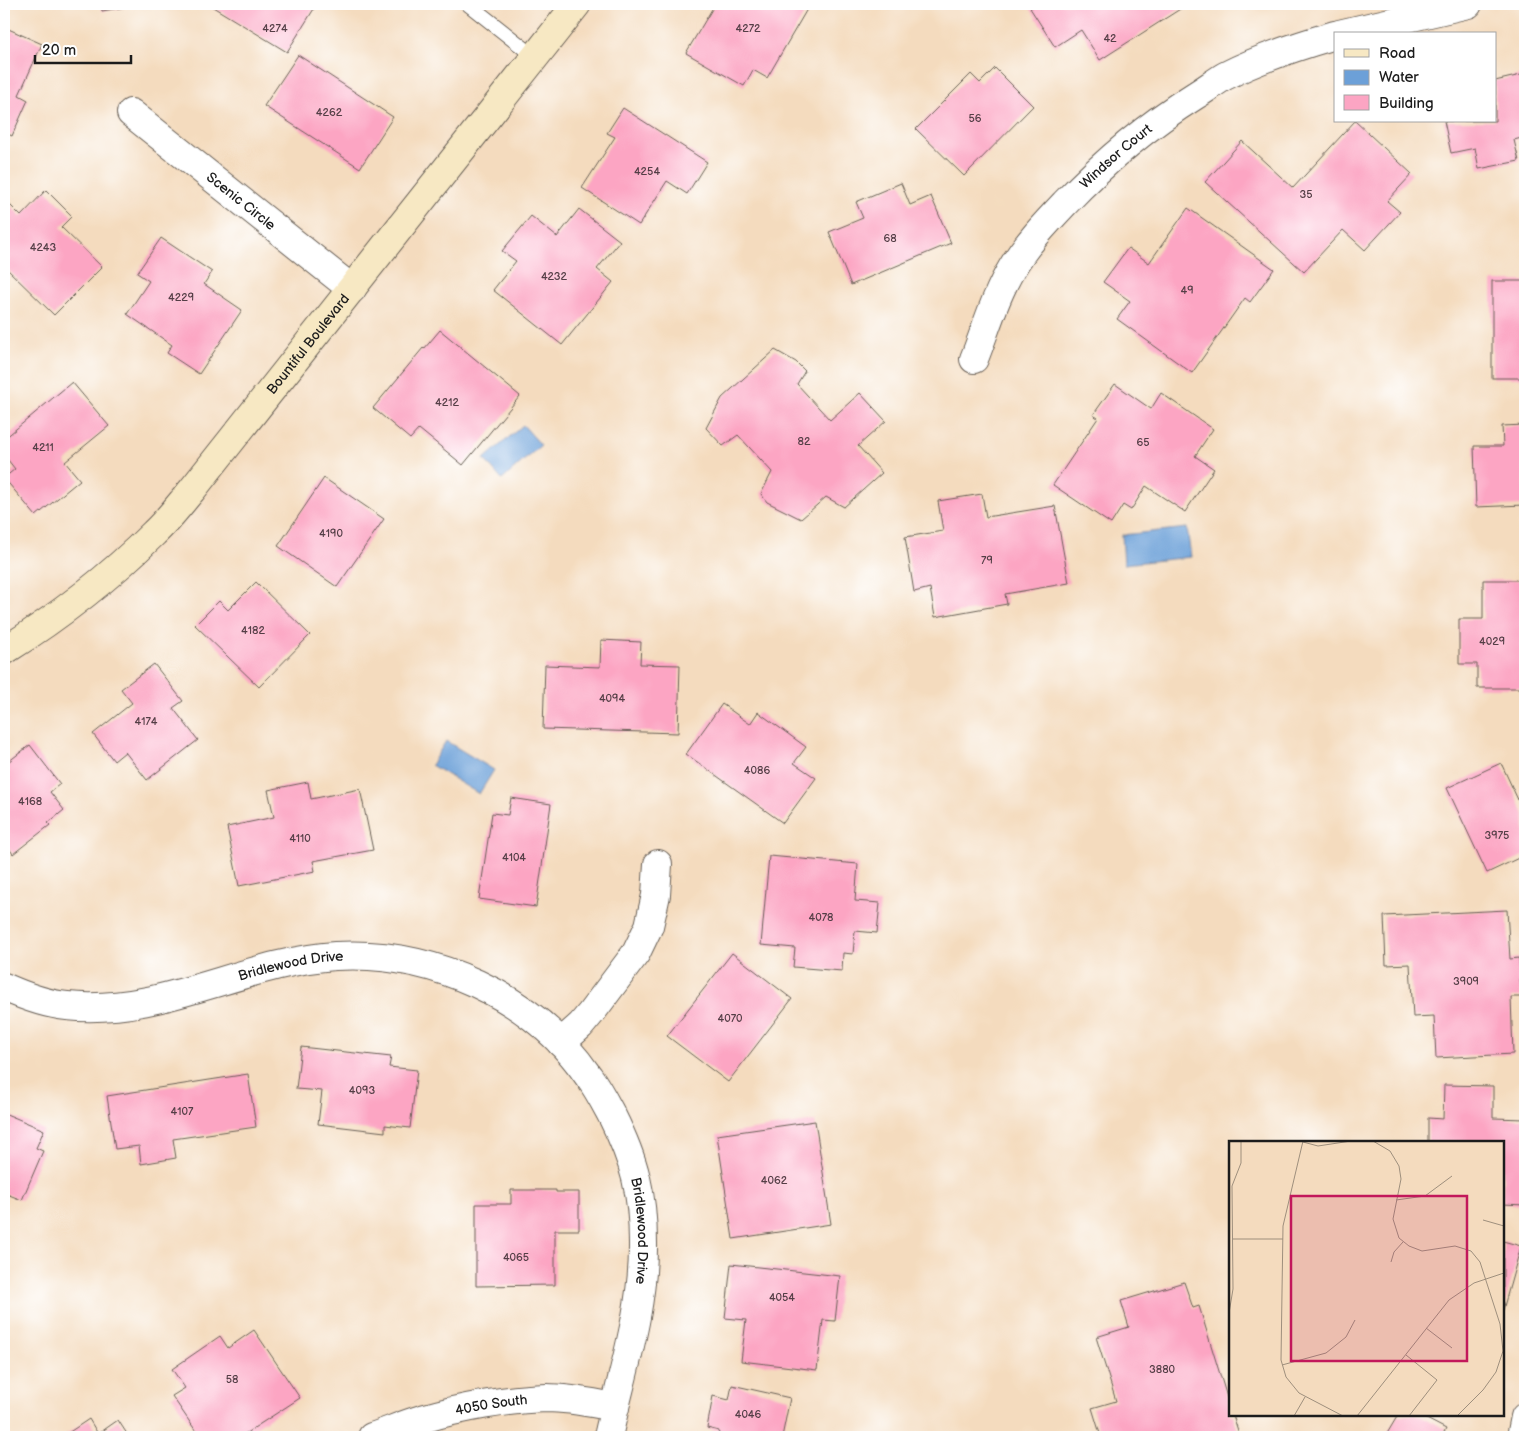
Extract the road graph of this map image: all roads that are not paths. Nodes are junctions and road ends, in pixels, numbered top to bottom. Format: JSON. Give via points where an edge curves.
{"nodes":[{"id":1,"x":468,"y":4,"type":"edge"},
{"id":2,"x":577,"y":4,"type":"edge"},
{"id":3,"x":1468,"y":4,"type":"edge"},
{"id":4,"x":1348,"y":32,"type":"edge"},
{"id":5,"x":1334,"y":35,"type":"edge"},
{"id":6,"x":535,"y":57,"type":"junction"},
{"id":7,"x":131,"y":113,"type":"dead end"},
{"id":8,"x":352,"y":289,"type":"junction"},
{"id":9,"x":974,"y":359,"type":"dead end"},
{"id":10,"x":4,"y":651,"type":"edge"},
{"id":11,"x":658,"y":864,"type":"dead end"},
{"id":12,"x":4,"y":988,"type":"edge"},
{"id":13,"x":561,"y":1043,"type":"junction"},
{"id":14,"x":615,"y":1407,"type":"junction"},
{"id":15,"x":1525,"y":1418,"type":"edge"},
{"id":16,"x":372,"y":1437,"type":"edge"},
{"id":17,"x":608,"y":1437,"type":"edge"},
{"id":18,"x":1521,"y":1437,"type":"edge"}],
"edges":[{"from":1,"to":6,"type":"lane"},
{"from":2,"to":6,"type":"main road","name":"Bountiful Boulevard"},
{"from":3,"to":4,"type":"street"},
{"from":5,"to":9,"type":"street","name":"Windsor Court","via":[[1277,52],[1224,77],[1178,106],[1087,180],[1031,240],[1012,267]]},
{"from":6,"to":8,"type":"main road","name":"Bountiful Boulevard"},
{"from":7,"to":8,"type":"street","name":"Scenic Circle"},
{"from":8,"to":10,"type":"main road","name":"Bountiful Boulevard","via":[[156,532],[114,572]]},
{"from":11,"to":13,"type":"street","via":[[656,896],[649,926],[636,953],[584,1021]]},
{"from":12,"to":13,"type":"street","name":"Bridlewood Drive","via":[[29,998],[66,1006],[139,1003],[307,959],[365,956],[426,965],[482,986],[532,1017]]},
{"from":13,"to":14,"type":"street","name":"Bridlewood Drive","via":[[588,1075],[616,1124],[627,1148],[640,1202],[643,1242],[638,1309]]},
{"from":14,"to":16,"type":"street","name":"4050 South","via":[[547,1398],[510,1401],[422,1419]]},
{"from":14,"to":17,"type":"street","name":"Bridlewood Drive"},
{"from":15,"to":18,"type":"street"}]}
